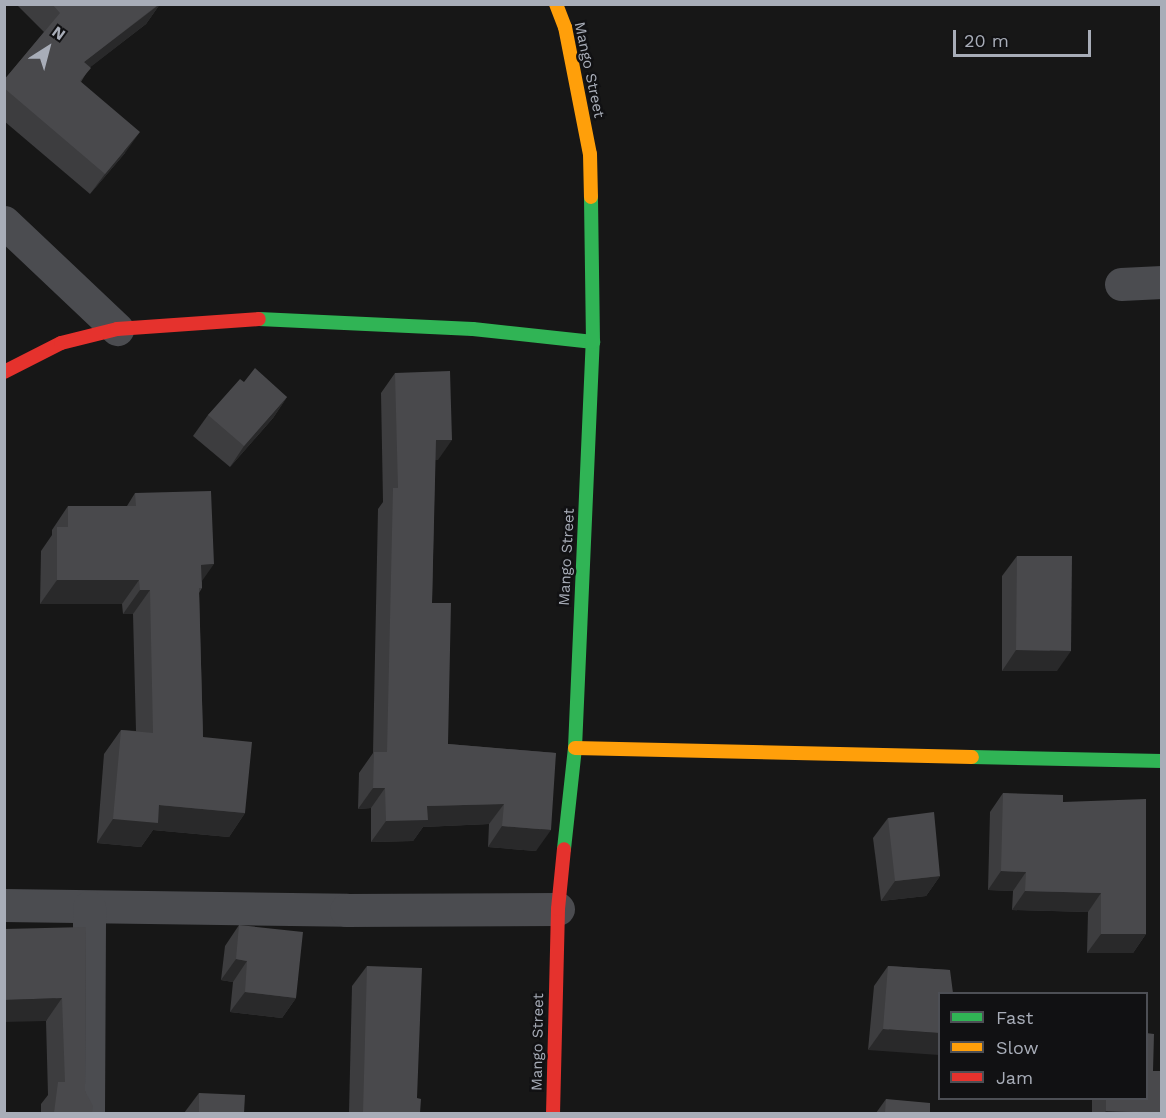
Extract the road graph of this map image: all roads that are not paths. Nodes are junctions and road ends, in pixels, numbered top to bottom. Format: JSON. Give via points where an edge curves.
{"nodes":[{"id":1,"x":556,"y":4,"type":"edge"},
{"id":2,"x":4,"y":222,"type":"edge"},
{"id":3,"x":1161,"y":282,"type":"edge"},
{"id":4,"x":1121,"y":284,"type":"dead end"},
{"id":5,"x":117,"y":329,"type":"junction"},
{"id":6,"x":593,"y":342,"type":"junction"},
{"id":7,"x":4,"y":372,"type":"edge"},
{"id":8,"x":574,"y":748,"type":"junction"},
{"id":9,"x":1161,"y":761,"type":"edge"},
{"id":10,"x":4,"y":905,"type":"edge"},
{"id":11,"x":89,"y":907,"type":"junction"},
{"id":12,"x":558,"y":909,"type":"junction"},
{"id":13,"x":88,"y":1113,"type":"edge"},
{"id":14,"x":553,"y":1113,"type":"edge"}],
"edges":[{"from":1,"to":6,"type":"street","name":"Mango Street","via":[[565,27],[590,154]]},
{"from":2,"to":5,"type":"street"},
{"from":3,"to":4,"type":"street"},
{"from":5,"to":6,"type":"street","via":[[257,319],[473,329]]},
{"from":5,"to":7,"type":"street","via":[[61,342]]},
{"from":6,"to":8,"type":"street","name":"Mango Street"},
{"from":8,"to":9,"type":"street"},
{"from":8,"to":12,"type":"street","name":"Mango Street"},
{"from":10,"to":11,"type":"street"},
{"from":11,"to":12,"type":"street"},
{"from":11,"to":13,"type":"street"},
{"from":12,"to":14,"type":"street","name":"Mango Street"}]}
